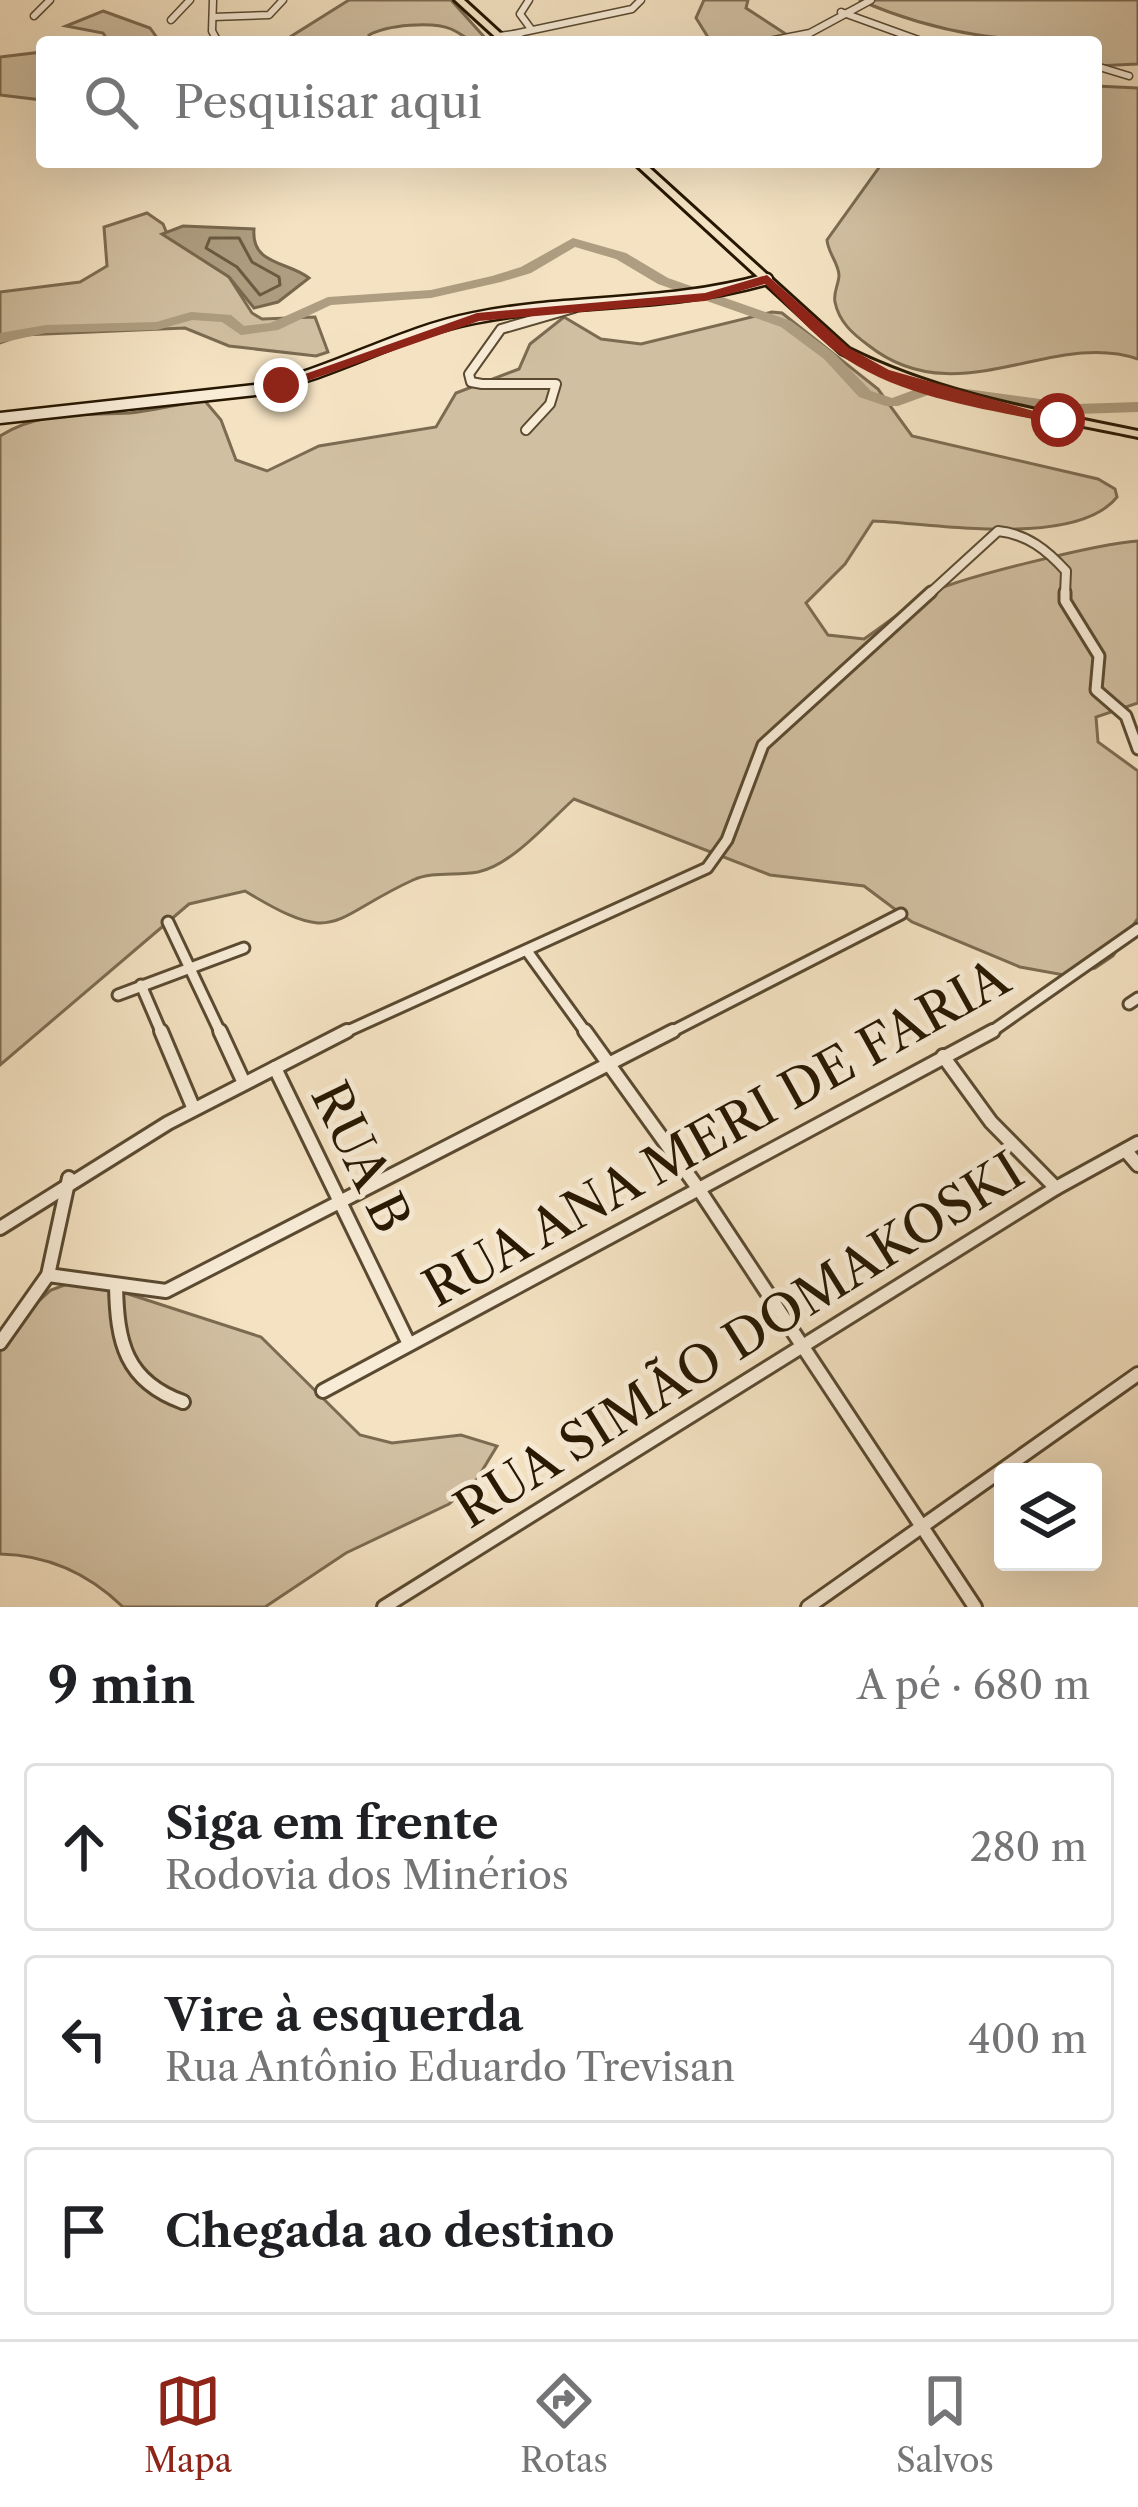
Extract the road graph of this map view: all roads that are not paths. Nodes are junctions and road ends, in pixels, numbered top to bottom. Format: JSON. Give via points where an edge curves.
{"nodes":[{"id":1,"x":50,"y":0,"type":"edge"},
{"id":2,"x":190,"y":0,"type":"edge"},
{"id":3,"x":213,"y":0,"type":"edge"},
{"id":4,"x":283,"y":0,"type":"edge"},
{"id":5,"x":459,"y":0,"type":"edge"},
{"id":6,"x":529,"y":0,"type":"edge"},
{"id":7,"x":641,"y":0,"type":"edge"},
{"id":8,"x":868,"y":0,"type":"edge"},
{"id":9,"x":841,"y":12,"type":"junction"},
{"id":10,"x":34,"y":16,"type":"dead end"},
{"id":11,"x":213,"y":17,"type":"junction"},
{"id":12,"x":171,"y":20,"type":"dead end"},
{"id":13,"x":532,"y":29,"type":"junction"},
{"id":14,"x":514,"y":34,"type":"junction"},
{"id":15,"x":217,"y":36,"type":"edge"},
{"id":16,"x":499,"y":36,"type":"edge"},
{"id":17,"x":509,"y":36,"type":"edge"},
{"id":18,"x":517,"y":36,"type":"edge"},
{"id":19,"x":799,"y":36,"type":"edge"},
{"id":20,"x":907,"y":36,"type":"edge"},
{"id":21,"x":1102,"y":68,"type":"edge"},
{"id":22,"x":1129,"y":76,"type":"dead end"},
{"id":23,"x":645,"y":168,"type":"edge"},
{"id":24,"x":767,"y":279,"type":"junction"},
{"id":25,"x":579,"y":306,"type":"junction"},
{"id":26,"x":0,"y":418,"type":"edge"},
{"id":27,"x":526,"y":430,"type":"dead end"},
{"id":28,"x":1138,"y":434,"type":"edge"},
{"id":29,"x":1138,"y":749,"type":"edge"},
{"id":30,"x":901,"y":914,"type":"dead end"},
{"id":31,"x":168,"y":922,"type":"dead end"},
{"id":32,"x":1138,"y":929,"type":"edge"},
{"id":33,"x":244,"y":948,"type":"dead end"},
{"id":34,"x":527,"y":951,"type":"junction"},
{"id":35,"x":191,"y":963,"type":"junction"},
{"id":36,"x":141,"y":985,"type":"junction"},
{"id":37,"x":118,"y":995,"type":"dead end"},
{"id":38,"x":943,"y":1056,"type":"junction"},
{"id":39,"x":610,"y":1062,"type":"junction"},
{"id":40,"x":275,"y":1068,"type":"junction"},
{"id":41,"x":244,"y":1083,"type":"junction"},
{"id":42,"x":193,"y":1107,"type":"junction"},
{"id":43,"x":1132,"y":1147,"type":"edge"},
{"id":44,"x":1138,"y":1165,"type":"edge"},
{"id":45,"x":69,"y":1178,"type":"junction"},
{"id":46,"x":1056,"y":1188,"type":"junction"},
{"id":47,"x":700,"y":1191,"type":"junction"},
{"id":48,"x":337,"y":1201,"type":"junction"},
{"id":49,"x":0,"y":1228,"type":"edge"},
{"id":50,"x":48,"y":1275,"type":"junction"},
{"id":51,"x":116,"y":1285,"type":"junction"},
{"id":52,"x":0,"y":1343,"type":"edge"},
{"id":53,"x":409,"y":1344,"type":"junction"},
{"id":54,"x":802,"y":1347,"type":"junction"},
{"id":55,"x":1138,"y":1374,"type":"edge"},
{"id":56,"x":322,"y":1391,"type":"dead end"},
{"id":57,"x":183,"y":1402,"type":"dead end"},
{"id":58,"x":920,"y":1524,"type":"junction"},
{"id":59,"x":384,"y":1607,"type":"edge"},
{"id":60,"x":808,"y":1607,"type":"edge"},
{"id":61,"x":975,"y":1607,"type":"edge"}],
"edges":[{"from":1,"to":10,"type":"street"},
{"from":2,"to":12,"type":"street"},
{"from":3,"to":11,"type":"street"},
{"from":4,"to":11,"type":"street","via":[[269,15]]},
{"from":5,"to":16,"type":"main road"},
{"from":6,"to":13,"type":"street","via":[[520,14]]},
{"from":7,"to":13,"type":"street","via":[[632,9]]},
{"from":8,"to":9,"type":"street"},
{"from":9,"to":19,"type":"street"},
{"from":9,"to":20,"type":"street"},
{"from":11,"to":15,"type":"street"},
{"from":13,"to":14,"type":"street"},
{"from":14,"to":17,"type":"street"},
{"from":14,"to":18,"type":"street"},
{"from":21,"to":22,"type":"street"},
{"from":23,"to":24,"type":"main road"},
{"from":24,"to":25,"type":"street","via":[[705,297]]},
{"from":24,"to":28,"type":"main road","via":[[844,351],[884,373],[967,400]]},
{"from":25,"to":26,"type":"street","via":[[445,325],[255,390]]},
{"from":25,"to":27,"type":"street","via":[[501,329],[470,374],[477,385],[556,384]]},
{"from":29,"to":34,"type":"street","via":[[1126,716],[1096,690],[1099,656],[1065,601],[1066,571],[1014,531],[998,531],[764,745],[746,775],[731,839],[707,868]]},
{"from":30,"to":39,"type":"street"},
{"from":31,"to":35,"type":"street"},
{"from":32,"to":38,"type":"street","name":"RUA ANA MERI DE FARIA","via":[[1016,1018]]},
{"from":33,"to":35,"type":"street"},
{"from":34,"to":39,"type":"street"},
{"from":34,"to":40,"type":"street"},
{"from":35,"to":36,"type":"street"},
{"from":35,"to":41,"type":"street"},
{"from":36,"to":37,"type":"street"},
{"from":36,"to":42,"type":"street"},
{"from":38,"to":46,"type":"street","via":[[991,1122]]},
{"from":38,"to":47,"type":"street","name":"RUA ANA MERI DE FARIA"},
{"from":39,"to":47,"type":"street"},
{"from":39,"to":48,"type":"street"},
{"from":40,"to":41,"type":"street"},
{"from":40,"to":48,"type":"street","name":"RUA B"},
{"from":41,"to":42,"type":"street"},
{"from":42,"to":45,"type":"street"},
{"from":43,"to":44,"type":"street"},
{"from":43,"to":46,"type":"street","name":"RUA SIMÃO DOMAKOSKI"},
{"from":45,"to":49,"type":"street"},
{"from":45,"to":50,"type":"street"},
{"from":46,"to":54,"type":"street","name":"RUA SIMÃO DOMAKOSKI"},
{"from":47,"to":53,"type":"street","name":"RUA ANA MERI DE FARIA"},
{"from":47,"to":54,"type":"street"},
{"from":48,"to":51,"type":"street","via":[[166,1291]]},
{"from":48,"to":53,"type":"street","name":"RUA B"},
{"from":50,"to":51,"type":"street"},
{"from":50,"to":52,"type":"street"},
{"from":51,"to":57,"type":"street","via":[[124,1358],[154,1394]]},
{"from":53,"to":56,"type":"street","name":"RUA ANA MERI DE FARIA"},
{"from":54,"to":58,"type":"street"},
{"from":54,"to":59,"type":"street","name":"RUA SIMÃO DOMAKOSKI"},
{"from":55,"to":58,"type":"street"},
{"from":58,"to":60,"type":"street"},
{"from":58,"to":61,"type":"street"}]}
